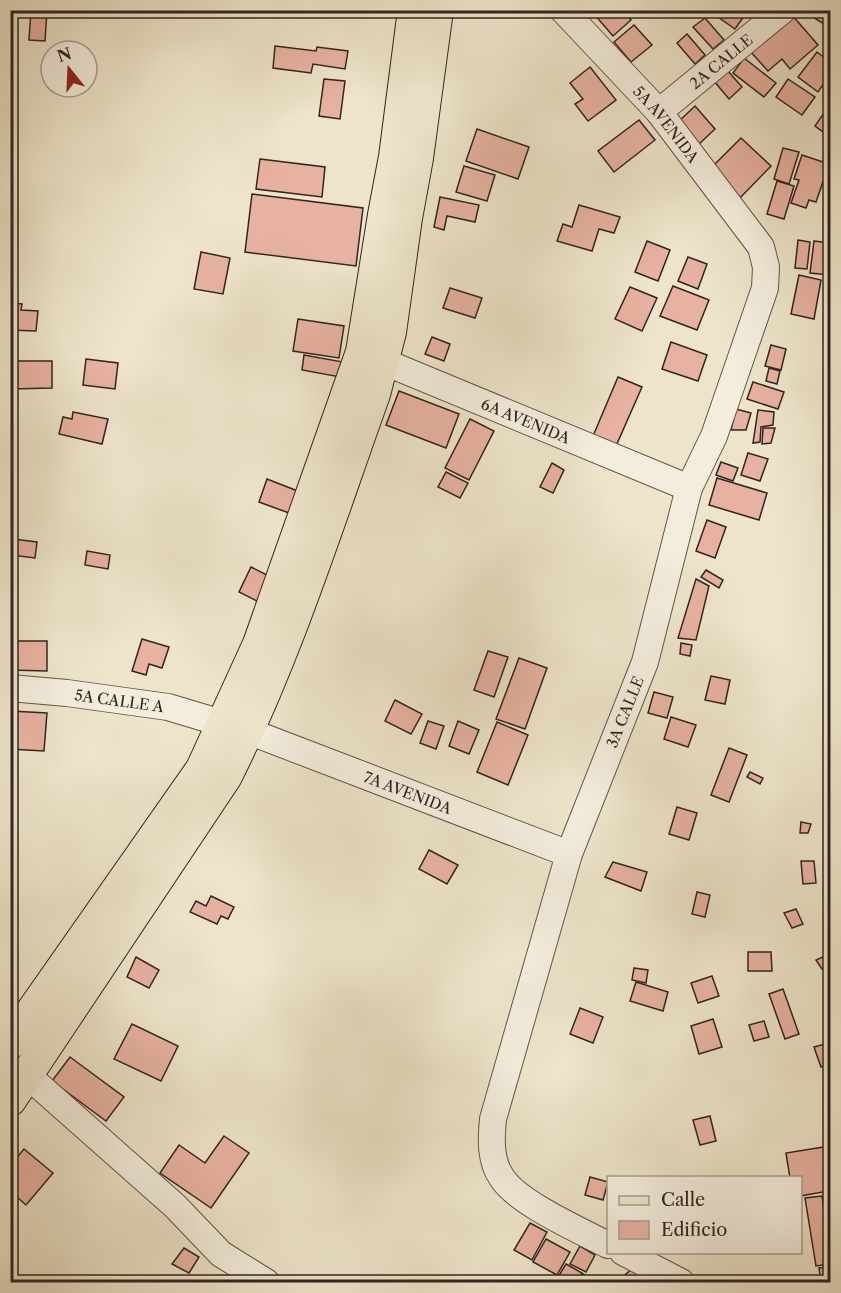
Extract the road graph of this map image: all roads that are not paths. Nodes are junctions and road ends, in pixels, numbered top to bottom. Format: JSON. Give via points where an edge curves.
{"nodes":[{"id":1,"x":414,"y":10,"type":"edge"},
{"id":2,"x":437,"y":10,"type":"edge"},
{"id":3,"x":563,"y":10,"type":"edge"},
{"id":4,"x":783,"y":10,"type":"edge"},
{"id":5,"x":659,"y":112,"type":"junction"},
{"id":6,"x":406,"y":158,"type":"junction"},
{"id":7,"x":761,"y":247,"type":"joint"},
{"id":8,"x":373,"y":357,"type":"junction"},
{"id":9,"x":689,"y":488,"type":"junction"},
{"id":10,"x":10,"y":688,"type":"edge"},
{"id":11,"x":236,"y":727,"type":"junction"},
{"id":12,"x":568,"y":854,"type":"junction"},
{"id":13,"x":16,"y":1035,"type":"edge"},
{"id":14,"x":48,"y":1044,"type":"junction"},
{"id":15,"x":19,"y":1088,"type":"edge"},
{"id":16,"x":607,"y":1244,"type":"edge"},
{"id":17,"x":627,"y":1254,"type":"edge"},
{"id":18,"x":266,"y":1282,"type":"edge"},
{"id":19,"x":681,"y":1282,"type":"edge"}],
"edges":[{"from":1,"to":6,"type":"main road"},
{"from":2,"to":6,"type":"main road"},
{"from":3,"to":5,"type":"street","name":"5A AVENIDA"},
{"from":4,"to":5,"type":"street","name":"2A CALLE"},
{"from":5,"to":7,"type":"street","name":"5A AVENIDA"},
{"from":6,"to":8,"type":"main road"},
{"from":7,"to":9,"type":"street","name":"3A CALLE","via":[[766,267],[765,288],[714,436]]},
{"from":8,"to":9,"type":"street","name":"6A AVENIDA"},
{"from":8,"to":11,"type":"main road","via":[[259,644]]},
{"from":9,"to":12,"type":"street","name":"3A CALLE","via":[[645,662]]},
{"from":10,"to":11,"type":"street","name":"5A CALLE A","via":[[168,707]]},
{"from":11,"to":12,"type":"street","name":"7A AVENIDA"},
{"from":11,"to":13,"type":"main road","via":[[202,769]]},
{"from":11,"to":14,"type":"main road","via":[[226,776]]},
{"from":12,"to":16,"type":"street","name":"3A CALLE","via":[[493,1119],[490,1148],[501,1178],[526,1200]]},
{"from":13,"to":14,"type":"main road"},
{"from":14,"to":15,"type":"main road"},
{"from":15,"to":18,"type":"street","via":[[175,1206],[221,1254]]},
{"from":17,"to":19,"type":"street"}]}
